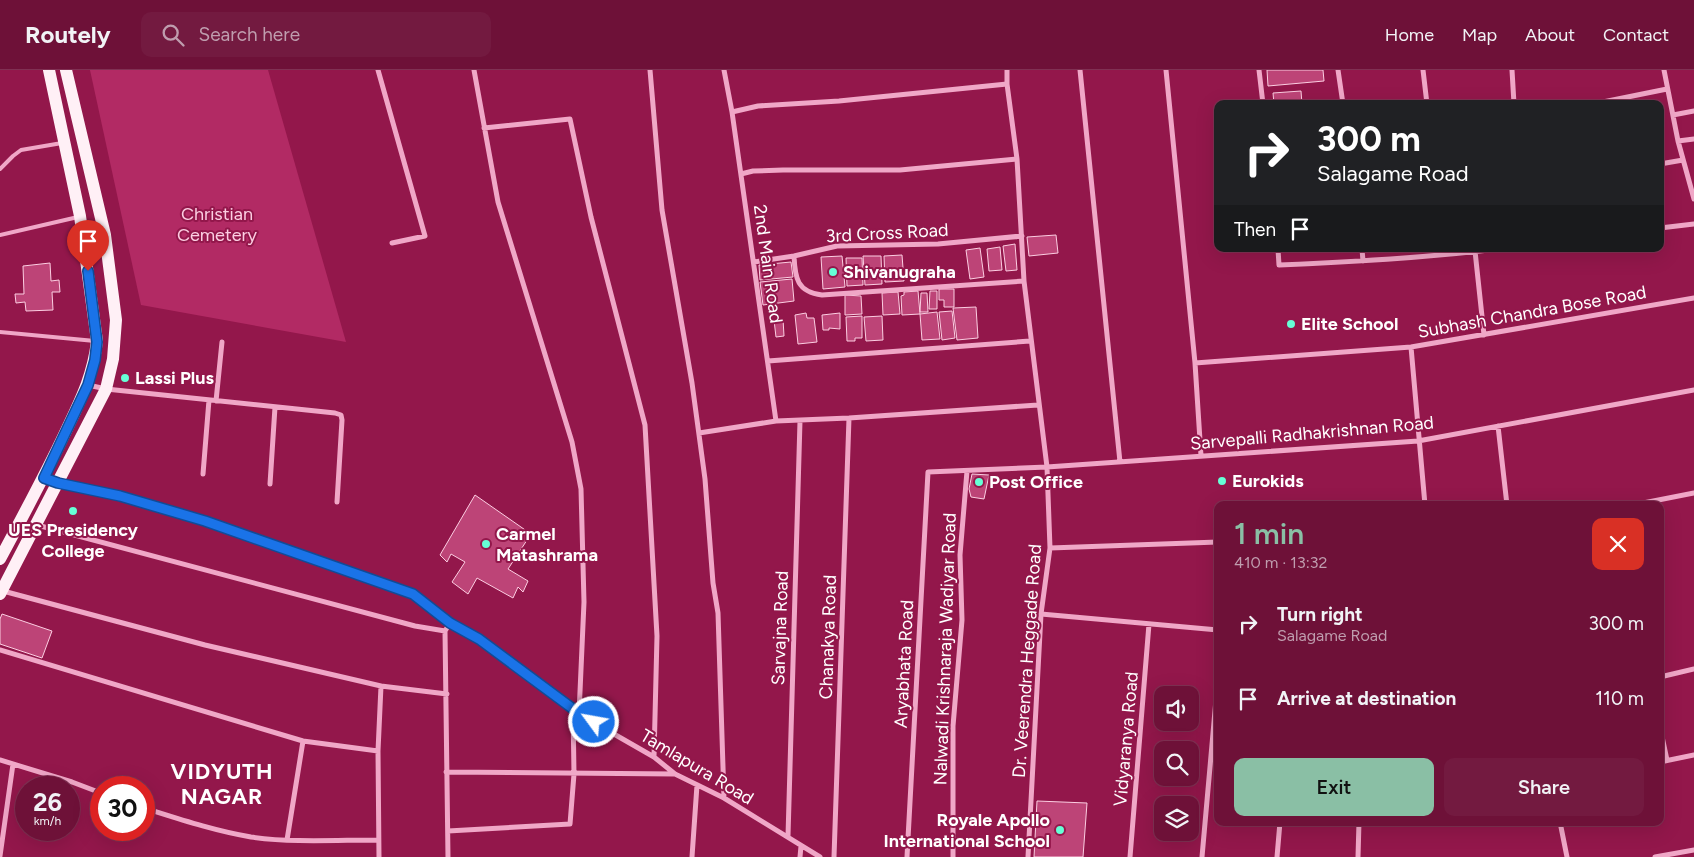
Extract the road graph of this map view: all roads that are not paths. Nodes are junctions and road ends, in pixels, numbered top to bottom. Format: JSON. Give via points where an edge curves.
{"nodes":[{"id":1,"x":49,"y":70,"type":"edge"},
{"id":2,"x":66,"y":70,"type":"edge"},
{"id":3,"x":378,"y":70,"type":"edge"},
{"id":4,"x":474,"y":70,"type":"edge"},
{"id":5,"x":650,"y":70,"type":"edge"},
{"id":6,"x":724,"y":70,"type":"edge"},
{"id":7,"x":1007,"y":70,"type":"edge"},
{"id":8,"x":1080,"y":70,"type":"edge"},
{"id":9,"x":1166,"y":70,"type":"edge"},
{"id":10,"x":1259,"y":70,"type":"edge"},
{"id":11,"x":1338,"y":70,"type":"edge"},
{"id":12,"x":1423,"y":70,"type":"edge"},
{"id":13,"x":1512,"y":70,"type":"edge"},
{"id":14,"x":1664,"y":70,"type":"edge"},
{"id":15,"x":1007,"y":84,"type":"junction"},
{"id":16,"x":1667,"y":89,"type":"junction"},
{"id":17,"x":1263,"y":100,"type":"edge"},
{"id":18,"x":1342,"y":100,"type":"edge"},
{"id":19,"x":1427,"y":100,"type":"edge"},
{"id":20,"x":1514,"y":100,"type":"edge"},
{"id":21,"x":1613,"y":100,"type":"edge"},
{"id":22,"x":1694,"y":111,"type":"edge"},
{"id":23,"x":732,"y":112,"type":"junction"},
{"id":24,"x":1673,"y":115,"type":"junction"},
{"id":25,"x":484,"y":128,"type":"junction"},
{"id":26,"x":1694,"y":139,"type":"edge"},
{"id":27,"x":1678,"y":140,"type":"junction"},
{"id":28,"x":64,"y":142,"type":"junction"},
{"id":29,"x":1017,"y":159,"type":"junction"},
{"id":30,"x":1683,"y":160,"type":"junction"},
{"id":31,"x":1664,"y":163,"type":"edge"},
{"id":32,"x":0,"y":169,"type":"edge"},
{"id":33,"x":741,"y":174,"type":"junction"},
{"id":34,"x":1694,"y":199,"type":"edge"},
{"id":35,"x":80,"y":216,"type":"junction"},
{"id":36,"x":1694,"y":224,"type":"edge"},
{"id":37,"x":1664,"y":228,"type":"edge"},
{"id":38,"x":0,"y":235,"type":"edge"},
{"id":39,"x":1022,"y":236,"type":"junction"},
{"id":40,"x":392,"y":243,"type":"dead end"},
{"id":41,"x":1278,"y":252,"type":"edge"},
{"id":42,"x":1362,"y":252,"type":"edge"},
{"id":43,"x":1444,"y":252,"type":"edge"},
{"id":44,"x":1467,"y":252,"type":"edge"},
{"id":45,"x":1475,"y":252,"type":"edge"},
{"id":46,"x":1444,"y":255,"type":"junction"},
{"id":47,"x":794,"y":256,"type":"junction"},
{"id":48,"x":1364,"y":261,"type":"junction"},
{"id":49,"x":754,"y":262,"type":"junction"},
{"id":50,"x":1024,"y":281,"type":"junction"},
{"id":51,"x":1694,"y":298,"type":"edge"},
{"id":52,"x":0,"y":332,"type":"edge"},
{"id":53,"x":1484,"y":335,"type":"junction"},
{"id":54,"x":1030,"y":341,"type":"junction"},
{"id":55,"x":97,"y":342,"type":"junction"},
{"id":56,"x":222,"y":342,"type":"dead end"},
{"id":57,"x":1411,"y":347,"type":"junction"},
{"id":58,"x":768,"y":361,"type":"junction"},
{"id":59,"x":1195,"y":363,"type":"junction"},
{"id":60,"x":88,"y":385,"type":"junction"},
{"id":61,"x":106,"y":389,"type":"junction"},
{"id":62,"x":1694,"y":390,"type":"edge"},
{"id":63,"x":209,"y":400,"type":"junction"},
{"id":64,"x":216,"y":401,"type":"junction"},
{"id":65,"x":1038,"y":406,"type":"junction"},
{"id":66,"x":275,"y":407,"type":"junction"},
{"id":67,"x":849,"y":418,"type":"junction"},
{"id":68,"x":776,"y":421,"type":"junction"},
{"id":69,"x":800,"y":421,"type":"junction"},
{"id":70,"x":1498,"y":426,"type":"junction"},
{"id":71,"x":699,"y":433,"type":"junction"},
{"id":72,"x":1418,"y":441,"type":"junction"},
{"id":73,"x":1201,"y":456,"type":"junction"},
{"id":74,"x":1120,"y":462,"type":"junction"},
{"id":75,"x":1047,"y":468,"type":"junction"},
{"id":76,"x":966,"y":471,"type":"junction"},
{"id":77,"x":928,"y":472,"type":"joint"},
{"id":78,"x":203,"y":474,"type":"dead end"},
{"id":79,"x":44,"y":478,"type":"junction"},
{"id":80,"x":58,"y":483,"type":"junction"},
{"id":81,"x":270,"y":484,"type":"dead end"},
{"id":82,"x":1694,"y":493,"type":"edge"},
{"id":83,"x":1425,"y":501,"type":"edge"},
{"id":84,"x":1507,"y":501,"type":"edge"},
{"id":85,"x":1653,"y":501,"type":"edge"},
{"id":86,"x":337,"y":502,"type":"dead end"},
{"id":87,"x":36,"y":525,"type":"junction"},
{"id":88,"x":1214,"y":542,"type":"edge"},
{"id":89,"x":1050,"y":548,"type":"junction"},
{"id":90,"x":0,"y":559,"type":"edge"},
{"id":91,"x":1,"y":592,"type":"edge"},
{"id":92,"x":1041,"y":614,"type":"junction"},
{"id":93,"x":450,"y":623,"type":"junction"},
{"id":94,"x":1149,"y":624,"type":"junction"},
{"id":95,"x":1214,"y":630,"type":"edge"},
{"id":96,"x":445,"y":631,"type":"junction"},
{"id":97,"x":0,"y":650,"type":"edge"},
{"id":98,"x":1694,"y":669,"type":"edge"},
{"id":99,"x":1664,"y":676,"type":"edge"},
{"id":100,"x":381,"y":686,"type":"junction"},
{"id":101,"x":446,"y":694,"type":"junction"},
{"id":102,"x":573,"y":709,"type":"junction"},
{"id":103,"x":580,"y":714,"type":"junction"},
{"id":104,"x":1214,"y":722,"type":"edge"},
{"id":105,"x":303,"y":741,"type":"junction"},
{"id":106,"x":1664,"y":746,"type":"edge"},
{"id":107,"x":378,"y":751,"type":"junction"},
{"id":108,"x":1694,"y":755,"type":"edge"},
{"id":109,"x":654,"y":757,"type":"junction"},
{"id":110,"x":0,"y":760,"type":"edge"},
{"id":111,"x":1667,"y":760,"type":"junction"},
{"id":112,"x":1664,"y":761,"type":"edge"},
{"id":113,"x":13,"y":764,"type":"junction"},
{"id":114,"x":446,"y":772,"type":"junction"},
{"id":115,"x":574,"y":774,"type":"junction"},
{"id":116,"x":674,"y":774,"type":"junction"},
{"id":117,"x":697,"y":785,"type":"junction"},
{"id":118,"x":90,"y":789,"type":"edge"},
{"id":119,"x":724,"y":798,"type":"junction"},
{"id":120,"x":155,"y":811,"type":"edge"},
{"id":121,"x":1280,"y":826,"type":"edge"},
{"id":122,"x":1359,"y":826,"type":"edge"},
{"id":123,"x":1561,"y":826,"type":"edge"},
{"id":124,"x":448,"y":831,"type":"junction"},
{"id":125,"x":788,"y":836,"type":"junction"},
{"id":126,"x":287,"y":840,"type":"junction"},
{"id":127,"x":378,"y":840,"type":"junction"},
{"id":128,"x":801,"y":846,"type":"junction"},
{"id":129,"x":1694,"y":850,"type":"edge"},
{"id":130,"x":0,"y":856,"type":"edge"},
{"id":131,"x":379,"y":857,"type":"edge"},
{"id":132,"x":448,"y":857,"type":"edge"},
{"id":133,"x":692,"y":857,"type":"edge"},
{"id":134,"x":800,"y":857,"type":"edge"},
{"id":135,"x":820,"y":857,"type":"edge"},
{"id":136,"x":834,"y":857,"type":"edge"},
{"id":137,"x":907,"y":857,"type":"edge"},
{"id":138,"x":953,"y":857,"type":"edge"},
{"id":139,"x":1028,"y":857,"type":"edge"},
{"id":140,"x":1130,"y":857,"type":"edge"},
{"id":141,"x":1202,"y":857,"type":"edge"},
{"id":142,"x":1277,"y":857,"type":"edge"},
{"id":143,"x":1358,"y":857,"type":"edge"},
{"id":144,"x":1567,"y":857,"type":"edge"},
{"id":145,"x":1655,"y":857,"type":"edge"}],
"edges":[{"from":1,"to":28,"type":"main road"},
{"from":2,"to":61,"type":"main road","via":[[105,235],[116,320],[113,359]]},
{"from":3,"to":40,"type":"street","via":[[425,236]]},
{"from":4,"to":25,"type":"street"},
{"from":5,"to":71,"type":"street","via":[[662,210]]},
{"from":6,"to":23,"type":"street","name":"2nd Main Road"},
{"from":7,"to":15,"type":"street","name":"Dr. Veerendra Heggade Road"},
{"from":8,"to":74,"type":"street"},
{"from":9,"to":59,"type":"street"},
{"from":10,"to":17,"type":"street"},
{"from":11,"to":18,"type":"street"},
{"from":12,"to":19,"type":"street"},
{"from":13,"to":20,"type":"street"},
{"from":14,"to":16,"type":"street"},
{"from":15,"to":23,"type":"street","via":[[758,106]]},
{"from":15,"to":29,"type":"street","name":"Dr. Veerendra Heggade Road"},
{"from":16,"to":21,"type":"street"},
{"from":16,"to":24,"type":"street"},
{"from":22,"to":24,"type":"street"},
{"from":23,"to":33,"type":"street","name":"2nd Main Road"},
{"from":24,"to":27,"type":"street"},
{"from":25,"to":103,"type":"street","via":[[498,202],[572,442],[581,489],[584,602]]},
{"from":25,"to":109,"type":"street","via":[[570,119],[591,217],[645,425],[656,636]]},
{"from":26,"to":27,"type":"street"},
{"from":27,"to":30,"type":"street"},
{"from":28,"to":32,"type":"lane","via":[[21,150]]},
{"from":28,"to":35,"type":"main road"},
{"from":29,"to":33,"type":"street","via":[[900,170],[782,170]]},
{"from":29,"to":39,"type":"street","name":"Dr. Veerendra Heggade Road"},
{"from":30,"to":31,"type":"street"},
{"from":30,"to":34,"type":"street"},
{"from":33,"to":49,"type":"street","name":"2nd Main Road"},
{"from":35,"to":38,"type":"lane"},
{"from":35,"to":55,"type":"main road"},
{"from":36,"to":37,"type":"street"},
{"from":39,"to":47,"type":"street","name":"3rd Cross Road","via":[[938,244],[837,246]]},
{"from":39,"to":50,"type":"street","name":"Dr. Veerendra Heggade Road"},
{"from":41,"to":48,"type":"street","via":[[1280,265]]},
{"from":42,"to":48,"type":"street"},
{"from":43,"to":46,"type":"street"},
{"from":44,"to":46,"type":"street"},
{"from":45,"to":53,"type":"street"},
{"from":46,"to":48,"type":"street"},
{"from":47,"to":49,"type":"street","name":"3rd Cross Road"},
{"from":47,"to":50,"type":"street","via":[[798,282],[807,292],[822,295]]},
{"from":49,"to":58,"type":"street","name":"2nd Main Road"},
{"from":50,"to":54,"type":"street","name":"Dr. Veerendra Heggade Road"},
{"from":51,"to":53,"type":"street","name":"Subhash Chandra Bose Road"},
{"from":52,"to":55,"type":"lane"},
{"from":53,"to":57,"type":"street","name":"Subhash Chandra Bose Road"},
{"from":54,"to":58,"type":"street"},
{"from":54,"to":65,"type":"street","name":"Dr. Veerendra Heggade Road"},
{"from":55,"to":60,"type":"main road"},
{"from":56,"to":64,"type":"street"},
{"from":57,"to":59,"type":"street","name":"Subhash Chandra Bose Road"},
{"from":57,"to":72,"type":"street"},
{"from":58,"to":68,"type":"street","name":"2nd Main Road"},
{"from":59,"to":73,"type":"street"},
{"from":60,"to":61,"type":"street"},
{"from":60,"to":79,"type":"main road"},
{"from":61,"to":63,"type":"street"},
{"from":61,"to":80,"type":"main road"},
{"from":62,"to":70,"type":"street","name":"Sarvepalli Radhakrishnan Road"},
{"from":63,"to":64,"type":"street"},
{"from":63,"to":78,"type":"street"},
{"from":64,"to":66,"type":"street"},
{"from":65,"to":67,"type":"street"},
{"from":65,"to":75,"type":"street","name":"Dr. Veerendra Heggade Road"},
{"from":66,"to":81,"type":"street"},
{"from":66,"to":86,"type":"street","via":[[341,415]]},
{"from":67,"to":69,"type":"street"},
{"from":67,"to":136,"type":"street","name":"Chanakya Road"},
{"from":68,"to":69,"type":"street"},
{"from":68,"to":71,"type":"street"},
{"from":69,"to":125,"type":"street","name":"Sarvajna Road"},
{"from":70,"to":72,"type":"street","name":"Sarvepalli Radhakrishnan Road"},
{"from":70,"to":84,"type":"street"},
{"from":71,"to":119,"type":"street","via":[[718,613]]},
{"from":72,"to":73,"type":"street","name":"Sarvepalli Radhakrishnan Road"},
{"from":72,"to":83,"type":"street"},
{"from":73,"to":74,"type":"street","name":"Sarvepalli Radhakrishnan Road"},
{"from":74,"to":75,"type":"street","name":"Sarvepalli Radhakrishnan Road"},
{"from":75,"to":76,"type":"street","name":"Sarvepalli Radhakrishnan Road"},
{"from":75,"to":89,"type":"street","name":"Dr. Veerendra Heggade Road"},
{"from":76,"to":77,"type":"street","name":"Sarvepalli Radhakrishnan Road"},
{"from":76,"to":138,"type":"street","name":"Nalwadi Krishnaraja Wadiyar Road","via":[[960,555],[962,620],[953,726]]},
{"from":77,"to":137,"type":"street","name":"Aryabhata Road"},
{"from":79,"to":80,"type":"street","name":"Tamlapura Road"},
{"from":79,"to":90,"type":"main road"},
{"from":80,"to":87,"type":"main road"},
{"from":80,"to":93,"type":"street","name":"Tamlapura Road","via":[[120,496],[205,521],[413,594]]},
{"from":82,"to":85,"type":"street"},
{"from":87,"to":91,"type":"main road"},
{"from":87,"to":96,"type":"street","via":[[415,626]]},
{"from":88,"to":89,"type":"street"},
{"from":89,"to":92,"type":"street","name":"Dr. Veerendra Heggade Road"},
{"from":91,"to":100,"type":"street"},
{"from":92,"to":94,"type":"street"},
{"from":92,"to":139,"type":"street","name":"Dr. Veerendra Heggade Road"},
{"from":93,"to":96,"type":"street"},
{"from":93,"to":102,"type":"street","name":"Tamlapura Road","via":[[479,639]]},
{"from":94,"to":95,"type":"street"},
{"from":94,"to":140,"type":"street","name":"Vidyaranya Road"},
{"from":96,"to":101,"type":"street"},
{"from":97,"to":105,"type":"street"},
{"from":98,"to":99,"type":"street"},
{"from":100,"to":101,"type":"street"},
{"from":100,"to":107,"type":"street"},
{"from":101,"to":114,"type":"street"},
{"from":102,"to":103,"type":"street","name":"Tamlapura Road"},
{"from":102,"to":115,"type":"street"},
{"from":103,"to":109,"type":"street","name":"Tamlapura Road"},
{"from":104,"to":141,"type":"street"},
{"from":105,"to":107,"type":"street"},
{"from":105,"to":126,"type":"street"},
{"from":106,"to":111,"type":"street"},
{"from":107,"to":127,"type":"street"},
{"from":108,"to":111,"type":"street"},
{"from":109,"to":116,"type":"street","name":"Tamlapura Road"},
{"from":110,"to":113,"type":"street"},
{"from":111,"to":112,"type":"street"},
{"from":113,"to":118,"type":"street"},
{"from":113,"to":130,"type":"street"},
{"from":114,"to":115,"type":"street"},
{"from":114,"to":124,"type":"street"},
{"from":115,"to":116,"type":"street"},
{"from":115,"to":124,"type":"street","via":[[570,824]]},
{"from":116,"to":117,"type":"street","name":"Tamlapura Road"},
{"from":117,"to":119,"type":"street","name":"Tamlapura Road"},
{"from":117,"to":133,"type":"street"},
{"from":119,"to":125,"type":"street","name":"Tamlapura Road"},
{"from":120,"to":126,"type":"street","via":[[252,837]]},
{"from":121,"to":142,"type":"street"},
{"from":122,"to":143,"type":"street"},
{"from":123,"to":144,"type":"street"},
{"from":124,"to":132,"type":"street"},
{"from":125,"to":128,"type":"street","name":"Tamlapura Road"},
{"from":126,"to":127,"type":"street"},
{"from":127,"to":131,"type":"street"},
{"from":128,"to":134,"type":"street"},
{"from":128,"to":135,"type":"street","name":"Tamlapura Road"},
{"from":129,"to":145,"type":"street"}]}
